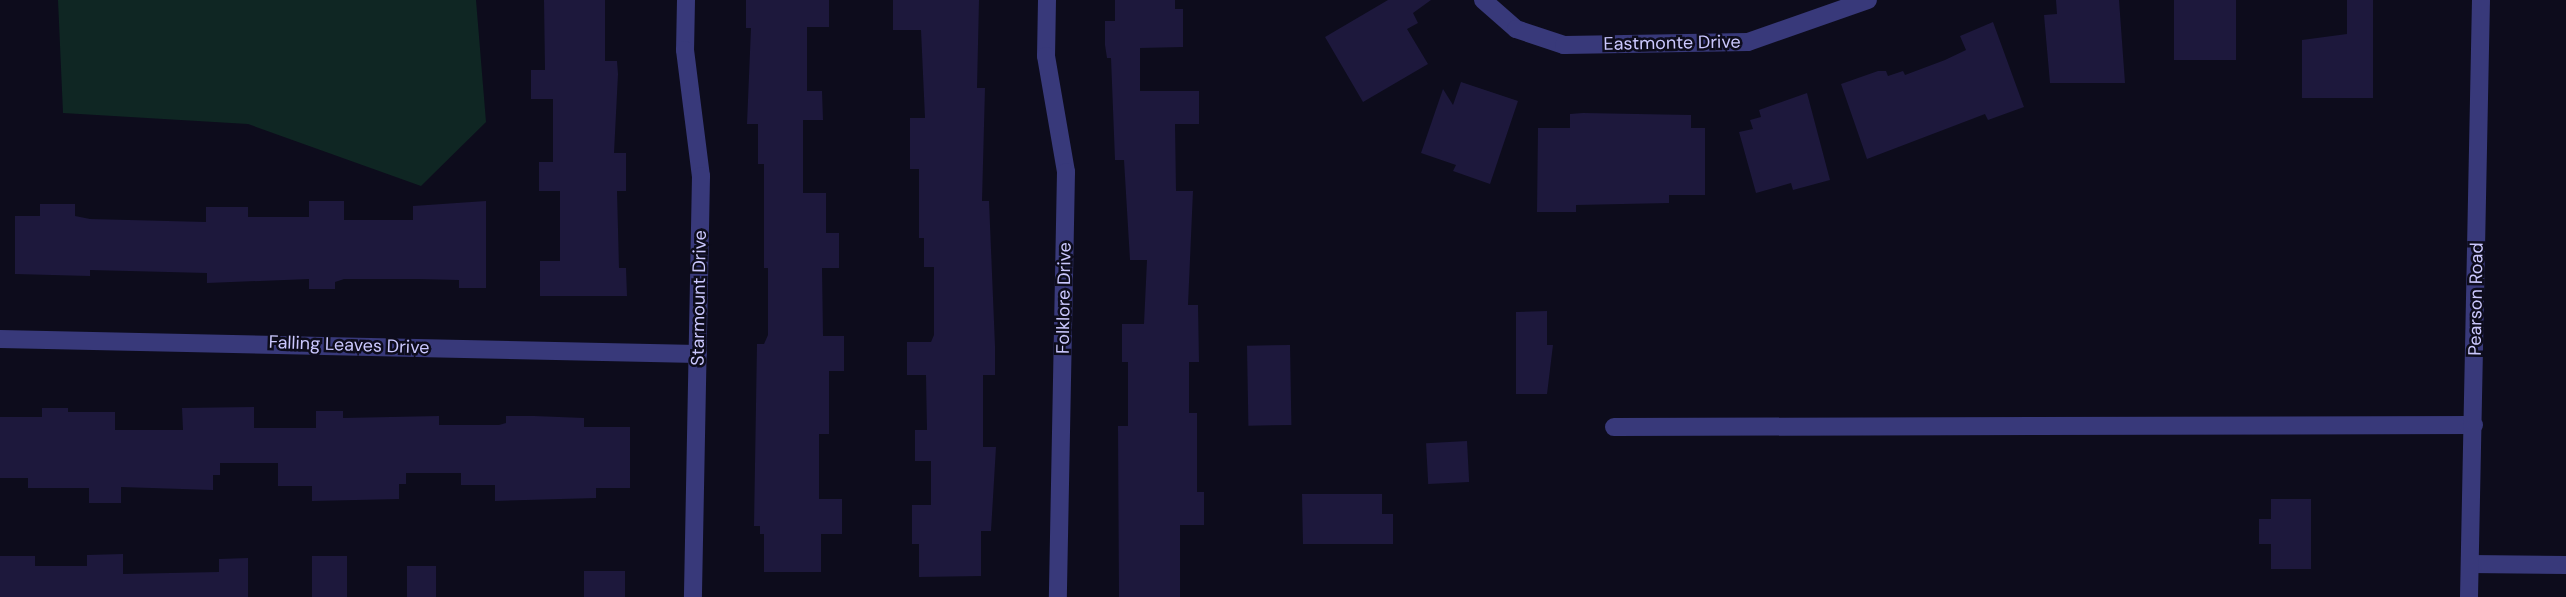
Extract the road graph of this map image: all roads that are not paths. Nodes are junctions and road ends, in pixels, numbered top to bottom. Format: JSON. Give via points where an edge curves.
{"nodes":[{"id":1,"x":686,"y":0,"type":"edge"},
{"id":2,"x":1047,"y":0,"type":"edge"},
{"id":3,"x":1483,"y":0,"type":"edge"},
{"id":4,"x":1868,"y":0,"type":"edge"},
{"id":5,"x":2481,"y":0,"type":"edge"},
{"id":6,"x":0,"y":339,"type":"edge"},
{"id":7,"x":698,"y":355,"type":"junction"},
{"id":8,"x":2474,"y":425,"type":"junction"},
{"id":9,"x":1614,"y":427,"type":"dead end"},
{"id":10,"x":2470,"y":564,"type":"junction"},
{"id":11,"x":2566,"y":565,"type":"edge"},
{"id":12,"x":694,"y":597,"type":"edge"},
{"id":13,"x":1058,"y":597,"type":"edge"},
{"id":14,"x":2469,"y":597,"type":"edge"}],
"edges":[{"from":1,"to":7,"type":"street","name":"Starmount Drive","via":[[685,50],[701,176]]},
{"from":2,"to":13,"type":"street","name":"Folklore Drive","via":[[1046,56],[1066,172]]},
{"from":3,"to":4,"type":"street","name":"Eastmonte Drive","via":[[1516,29],[1564,45],[1707,45],[1748,41]]},
{"from":5,"to":8,"type":"street","name":"Pearson Road"},
{"from":6,"to":7,"type":"street","name":"Falling Leaves Drive"},
{"from":7,"to":12,"type":"street","name":"Starmount Drive"},
{"from":8,"to":9,"type":"street"},
{"from":8,"to":10,"type":"street","name":"Pearson Road"},
{"from":10,"to":11,"type":"street"},
{"from":10,"to":14,"type":"street","name":"Pearson Road"}]}
